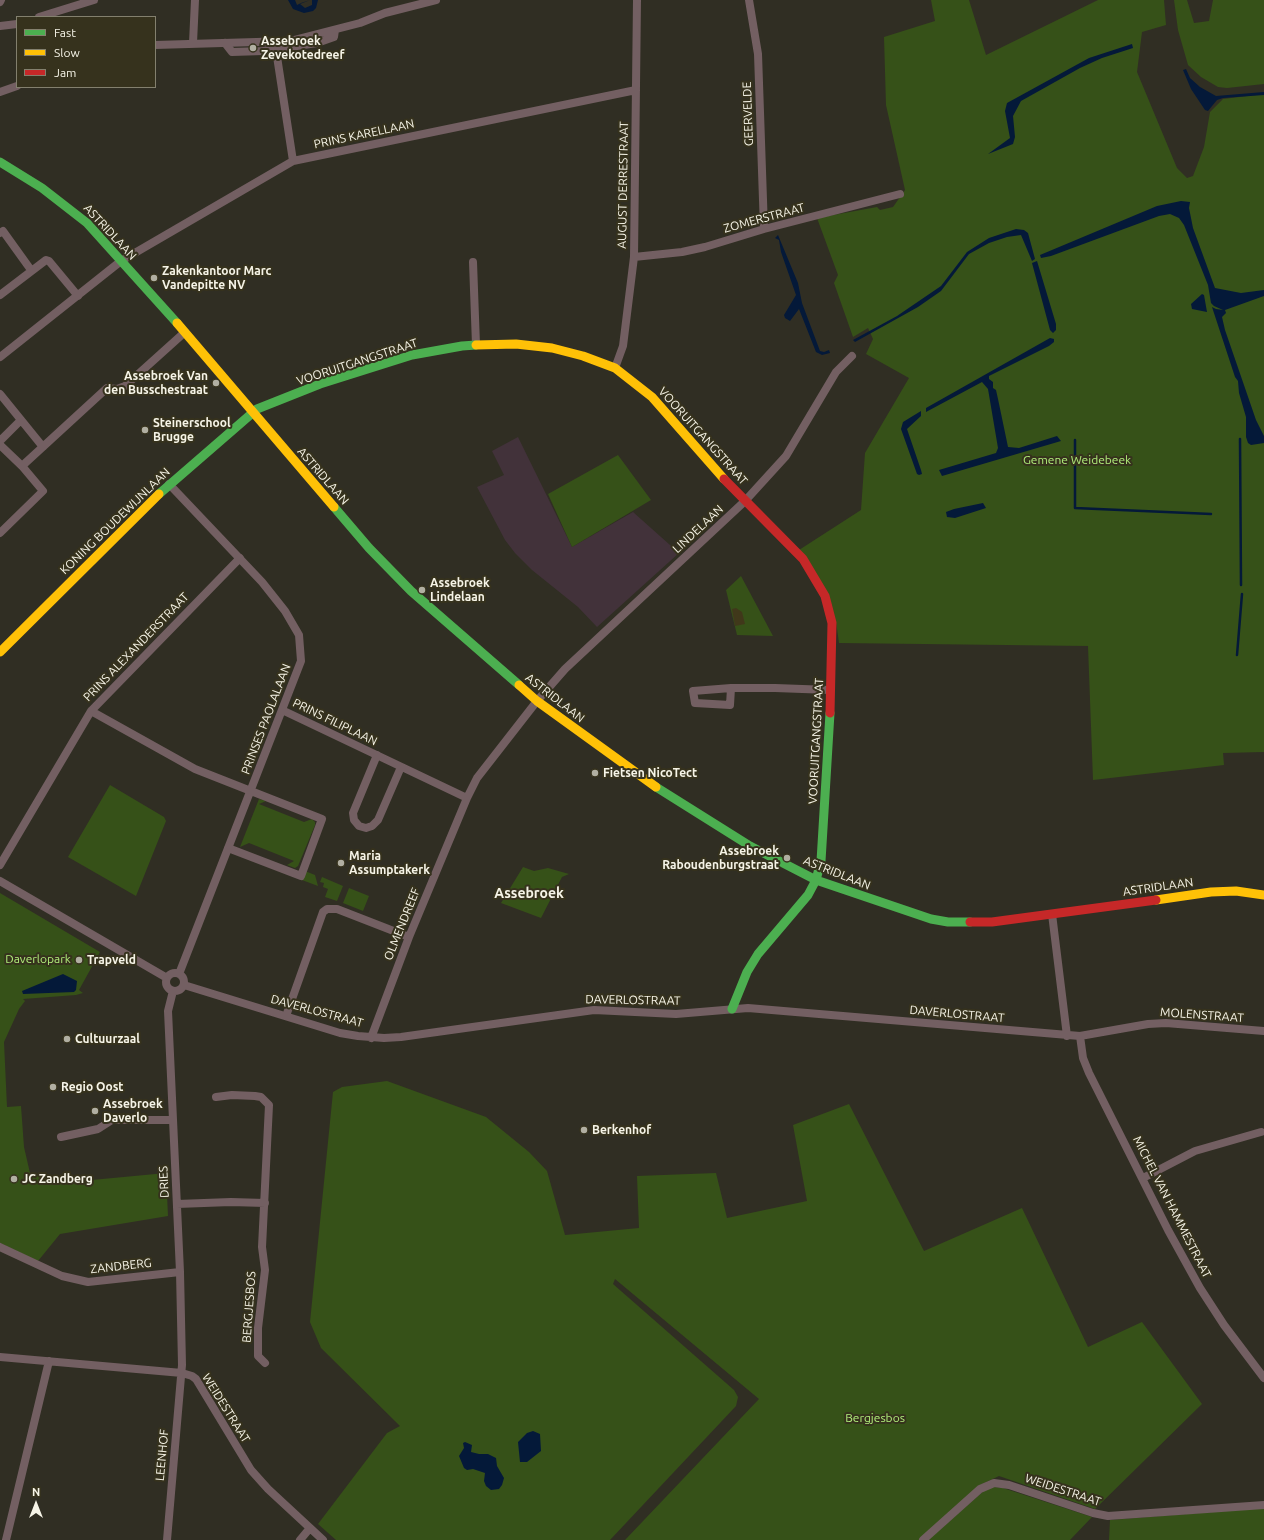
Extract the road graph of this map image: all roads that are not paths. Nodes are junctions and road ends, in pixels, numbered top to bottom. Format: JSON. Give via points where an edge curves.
{"nodes":[{"id":1,"x":94,"y":0,"type":"edge"},
{"id":2,"x":195,"y":0,"type":"edge"},
{"id":3,"x":436,"y":0,"type":"edge"},
{"id":4,"x":637,"y":0,"type":"edge"},
{"id":5,"x":749,"y":0,"type":"edge"},
{"id":6,"x":42,"y":16,"type":"edge"},
{"id":7,"x":16,"y":24,"type":"edge"},
{"id":8,"x":0,"y":26,"type":"edge"},
{"id":9,"x":193,"y":43,"type":"junction"},
{"id":10,"x":156,"y":45,"type":"edge"},
{"id":11,"x":276,"y":46,"type":"junction"},
{"id":12,"x":16,"y":86,"type":"edge"},
{"id":13,"x":636,"y":90,"type":"junction"},
{"id":14,"x":0,"y":92,"type":"edge"},
{"id":15,"x":293,"y":160,"type":"junction"},
{"id":16,"x":0,"y":162,"type":"edge"},
{"id":17,"x":900,"y":194,"type":"dead end"},
{"id":18,"x":764,"y":229,"type":"junction"},
{"id":19,"x":0,"y":233,"type":"edge"},
{"id":20,"x":634,"y":257,"type":"junction"},
{"id":21,"x":121,"y":261,"type":"junction"},
{"id":22,"x":473,"y":262,"type":"dead end"},
{"id":23,"x":31,"y":270,"type":"junction"},
{"id":24,"x":0,"y":295,"type":"edge"},
{"id":25,"x":78,"y":296,"type":"junction"},
{"id":26,"x":185,"y":332,"type":"junction"},
{"id":27,"x":476,"y":345,"type":"junction"},
{"id":28,"x":852,"y":356,"type":"dead end"},
{"id":29,"x":0,"y":357,"type":"edge"},
{"id":30,"x":615,"y":368,"type":"junction"},
{"id":31,"x":0,"y":394,"type":"edge"},
{"id":32,"x":252,"y":412,"type":"junction"},
{"id":33,"x":21,"y":420,"type":"junction"},
{"id":34,"x":0,"y":441,"type":"edge"},
{"id":35,"x":0,"y":445,"type":"edge"},
{"id":36,"x":43,"y":447,"type":"junction"},
{"id":37,"x":22,"y":466,"type":"junction"},
{"id":38,"x":169,"y":484,"type":"junction"},
{"id":39,"x":745,"y":500,"type":"junction"},
{"id":40,"x":0,"y":533,"type":"edge"},
{"id":41,"x":240,"y":558,"type":"junction"},
{"id":42,"x":0,"y":652,"type":"edge"},
{"id":43,"x":730,"y":688,"type":"junction"},
{"id":44,"x":830,"y":690,"type":"junction"},
{"id":45,"x":537,"y":701,"type":"junction"},
{"id":46,"x":282,"y":710,"type":"junction"},
{"id":47,"x":91,"y":711,"type":"junction"},
{"id":48,"x":377,"y":755,"type":"junction"},
{"id":49,"x":401,"y":767,"type":"junction"},
{"id":50,"x":251,"y":790,"type":"junction"},
{"id":51,"x":467,"y":798,"type":"junction"},
{"id":52,"x":228,"y":848,"type":"junction"},
{"id":53,"x":0,"y":865,"type":"edge"},
{"id":54,"x":816,"y":880,"type":"junction"},
{"id":55,"x":0,"y":881,"type":"edge"},
{"id":56,"x":1264,"y":895,"type":"edge"},
{"id":57,"x":1052,"y":914,"type":"junction"},
{"id":58,"x":409,"y":937,"type":"junction"},
{"id":59,"x":179,"y":974,"type":"junction"},
{"id":60,"x":167,"y":978,"type":"junction"},
{"id":61,"x":184,"y":985,"type":"junction"},
{"id":62,"x":173,"y":991,"type":"junction"},
{"id":63,"x":732,"y":1009,"type":"junction"},
{"id":64,"x":286,"y":1016,"type":"junction"},
{"id":65,"x":1264,"y":1031,"type":"edge"},
{"id":66,"x":1067,"y":1036,"type":"junction"},
{"id":67,"x":1080,"y":1036,"type":"junction"},
{"id":68,"x":371,"y":1038,"type":"junction"},
{"id":69,"x":216,"y":1097,"type":"dead end"},
{"id":70,"x":173,"y":1120,"type":"junction"},
{"id":71,"x":1261,"y":1132,"type":"dead end"},
{"id":72,"x":60,"y":1136,"type":"dead end"},
{"id":73,"x":1143,"y":1178,"type":"junction"},
{"id":74,"x":265,"y":1203,"type":"junction"},
{"id":75,"x":177,"y":1204,"type":"junction"},
{"id":76,"x":0,"y":1247,"type":"edge"},
{"id":77,"x":180,"y":1272,"type":"junction"},
{"id":78,"x":0,"y":1356,"type":"edge"},
{"id":79,"x":49,"y":1361,"type":"junction"},
{"id":80,"x":265,"y":1363,"type":"dead end"},
{"id":81,"x":182,"y":1373,"type":"junction"},
{"id":82,"x":1264,"y":1378,"type":"edge"},
{"id":83,"x":1264,"y":1505,"type":"edge"},
{"id":84,"x":310,"y":1528,"type":"junction"},
{"id":85,"x":6,"y":1540,"type":"edge"},
{"id":86,"x":167,"y":1540,"type":"edge"},
{"id":87,"x":300,"y":1540,"type":"edge"},
{"id":88,"x":323,"y":1540,"type":"edge"},
{"id":89,"x":924,"y":1540,"type":"edge"}],
"edges":[{"from":1,"to":6,"type":"street"},
{"from":2,"to":9,"type":"street"},
{"from":3,"to":11,"type":"street"},
{"from":4,"to":13,"type":"street","name":"AUGUST DERRESTRAAT"},
{"from":5,"to":18,"type":"street","name":"GEERVELDE","via":[[758,54]]},
{"from":7,"to":8,"type":"street"},
{"from":9,"to":10,"type":"street"},
{"from":9,"to":11,"type":"street"},
{"from":11,"to":15,"type":"street"},
{"from":12,"to":14,"type":"street"},
{"from":13,"to":15,"type":"street","name":"PRINS KARELLAAN"},
{"from":13,"to":20,"type":"street","name":"AUGUST DERRESTRAAT"},
{"from":15,"to":21,"type":"street","name":"PRINS KARELLAAN"},
{"from":16,"to":21,"type":"main road","name":"ASTRIDLAAN","via":[[67,206],[87,223]]},
{"from":17,"to":18,"type":"street","name":"ZOMERSTRAAT"},
{"from":18,"to":20,"type":"street","name":"ZOMERSTRAAT","via":[[682,252]]},
{"from":19,"to":23,"type":"street","via":[[3,231]]},
{"from":20,"to":30,"type":"street","name":"AUGUST DERRESTRAAT","via":[[623,346]]},
{"from":21,"to":25,"type":"street","name":"PRINS KARELLAAN"},
{"from":21,"to":26,"type":"main road","name":"ASTRIDLAAN"},
{"from":22,"to":27,"type":"street"},
{"from":23,"to":24,"type":"street"},
{"from":23,"to":25,"type":"street","via":[[48,260]]},
{"from":25,"to":29,"type":"street","name":"PRINS KARELLAAN"},
{"from":26,"to":32,"type":"main road","name":"ASTRIDLAAN"},
{"from":26,"to":36,"type":"street","via":[[125,386],[107,388]]},
{"from":27,"to":30,"type":"main road","name":"VOORUITGANGSTRAAT","via":[[516,344],[552,348],[585,356]]},
{"from":27,"to":32,"type":"main road","name":"VOORUITGANGSTRAAT","via":[[447,348],[386,362],[320,384]]},
{"from":28,"to":39,"type":"street","name":"LINDELAAN","via":[[836,372],[786,456]]},
{"from":30,"to":39,"type":"main road","name":"VOORUITGANGSTRAAT","via":[[652,397]]},
{"from":31,"to":33,"type":"street"},
{"from":32,"to":38,"type":"main road","name":"KONING BOUDEWIJNLAAN"},
{"from":32,"to":45,"type":"main road","name":"ASTRIDLAAN","via":[[374,553],[411,591]]},
{"from":33,"to":34,"type":"street"},
{"from":33,"to":36,"type":"street"},
{"from":35,"to":37,"type":"street"},
{"from":36,"to":37,"type":"street"},
{"from":37,"to":40,"type":"street","via":[[43,491]]},
{"from":38,"to":41,"type":"street","name":"PRINSES PAOLALAAN"},
{"from":38,"to":42,"type":"main road","name":"KONING BOUDEWIJNLAAN"},
{"from":39,"to":44,"type":"main road","name":"VOORUITGANGSTRAAT","via":[[803,559],[825,596],[833,638]]},
{"from":39,"to":45,"type":"street","name":"LINDELAAN","via":[[565,669]]},
{"from":41,"to":46,"type":"street","name":"PRINSES PAOLALAAN","via":[[285,611],[299,635],[301,661]]},
{"from":41,"to":47,"type":"street","name":"PRINS ALEXANDERSTRAAT"},
{"from":43,"to":43,"type":"street","via":[[730,705],[695,703],[693,691]]},
{"from":43,"to":44,"type":"street"},
{"from":44,"to":54,"type":"main road","name":"VOORUITGANGSTRAAT","via":[[822,852]]},
{"from":45,"to":51,"type":"street","name":"OLMENDREEF","via":[[477,778]]},
{"from":45,"to":54,"type":"main road","name":"ASTRIDLAAN","via":[[655,787],[704,819]]},
{"from":46,"to":48,"type":"street","name":"PRINS FILIPLAAN"},
{"from":46,"to":50,"type":"street","name":"PRINSES PAOLALAAN"},
{"from":47,"to":50,"type":"street","via":[[195,769]]},
{"from":47,"to":53,"type":"street","name":"PRINS ALEXANDERSTRAAT"},
{"from":48,"to":49,"type":"street","name":"PRINS FILIPLAAN"},
{"from":48,"to":49,"type":"street","name":"PRINS FILIPLAAN","via":[[353,813],[354,820],[359,826],[366,828],[378,820]]},
{"from":49,"to":51,"type":"street","name":"PRINS FILIPLAAN"},
{"from":50,"to":52,"type":"street","name":"PRINSES PAOLALAAN"},
{"from":50,"to":52,"type":"street","via":[[322,819],[300,876]]},
{"from":51,"to":58,"type":"street","name":"OLMENDREEF"},
{"from":52,"to":59,"type":"street","name":"PRINSES PAOLALAAN"},
{"from":54,"to":57,"type":"main road","name":"ASTRIDLAAN","via":[[931,919],[948,922],[992,922]]},
{"from":54,"to":63,"type":"main road","name":"VOORUITGANGSTRAAT","via":[[808,895],[758,954],[747,972]]},
{"from":55,"to":60,"type":"street"},
{"from":56,"to":57,"type":"main road","name":"ASTRIDLAAN","via":[[1236,891],[1211,892]]},
{"from":57,"to":66,"type":"street"},
{"from":58,"to":64,"type":"street","via":[[338,909],[327,909],[323,912]]},
{"from":58,"to":68,"type":"street","name":"OLMENDREEF"},
{"from":59,"to":60,"type":"street","via":[[174,973]]},
{"from":59,"to":61,"type":"street","via":[[184,979]]},
{"from":60,"to":62,"type":"street","via":[[166,984]]},
{"from":61,"to":62,"type":"street"},
{"from":61,"to":64,"type":"street","name":"DAVERLOSTRAAT"},
{"from":62,"to":70,"type":"street","name":"DRIES","via":[[168,1011]]},
{"from":63,"to":66,"type":"street","name":"DAVERLOSTRAAT","via":[[771,1010]]},
{"from":63,"to":68,"type":"street","name":"DAVERLOSTRAAT","via":[[676,1014],[594,1010],[401,1037]]},
{"from":64,"to":68,"type":"street","name":"DAVERLOSTRAAT","via":[[340,1033]]},
{"from":65,"to":67,"type":"street","name":"MOLENSTRAAT","via":[[1166,1023]]},
{"from":66,"to":67,"type":"street","name":"MOLENSTRAAT"},
{"from":67,"to":73,"type":"street","name":"MICHEL VAN HAMMESTRAAT","via":[[1083,1058],[1089,1073]]},
{"from":69,"to":74,"type":"street","name":"BERGJESBOS","via":[[262,1097],[269,1105]]},
{"from":70,"to":72,"type":"street","via":[[112,1120],[98,1129]]},
{"from":70,"to":75,"type":"street","name":"DRIES"},
{"from":71,"to":73,"type":"street","via":[[1195,1152]]},
{"from":73,"to":82,"type":"street","name":"MICHEL VAN HAMMESTRAAT","via":[[1200,1288]]},
{"from":74,"to":75,"type":"street"},
{"from":74,"to":80,"type":"street","name":"BERGJESBOS","via":[[262,1248],[265,1270],[258,1328],[258,1356]]},
{"from":75,"to":77,"type":"street","name":"DRIES"},
{"from":76,"to":77,"type":"street","name":"ZANDBERG","via":[[62,1276],[82,1282]]},
{"from":77,"to":81,"type":"street","name":"DRIES"},
{"from":78,"to":79,"type":"street","name":"WEIDESTRAAT"},
{"from":79,"to":81,"type":"street","name":"WEIDESTRAAT"},
{"from":79,"to":85,"type":"street"},
{"from":81,"to":84,"type":"street","name":"WEIDESTRAAT","via":[[196,1379],[251,1470]]},
{"from":81,"to":86,"type":"street","name":"LEENHOF"},
{"from":83,"to":89,"type":"street","name":"WEIDESTRAAT","via":[[1108,1516],[1009,1485],[994,1483],[980,1489]]},
{"from":84,"to":87,"type":"street"},
{"from":84,"to":88,"type":"street","name":"WEIDESTRAAT"}]}
